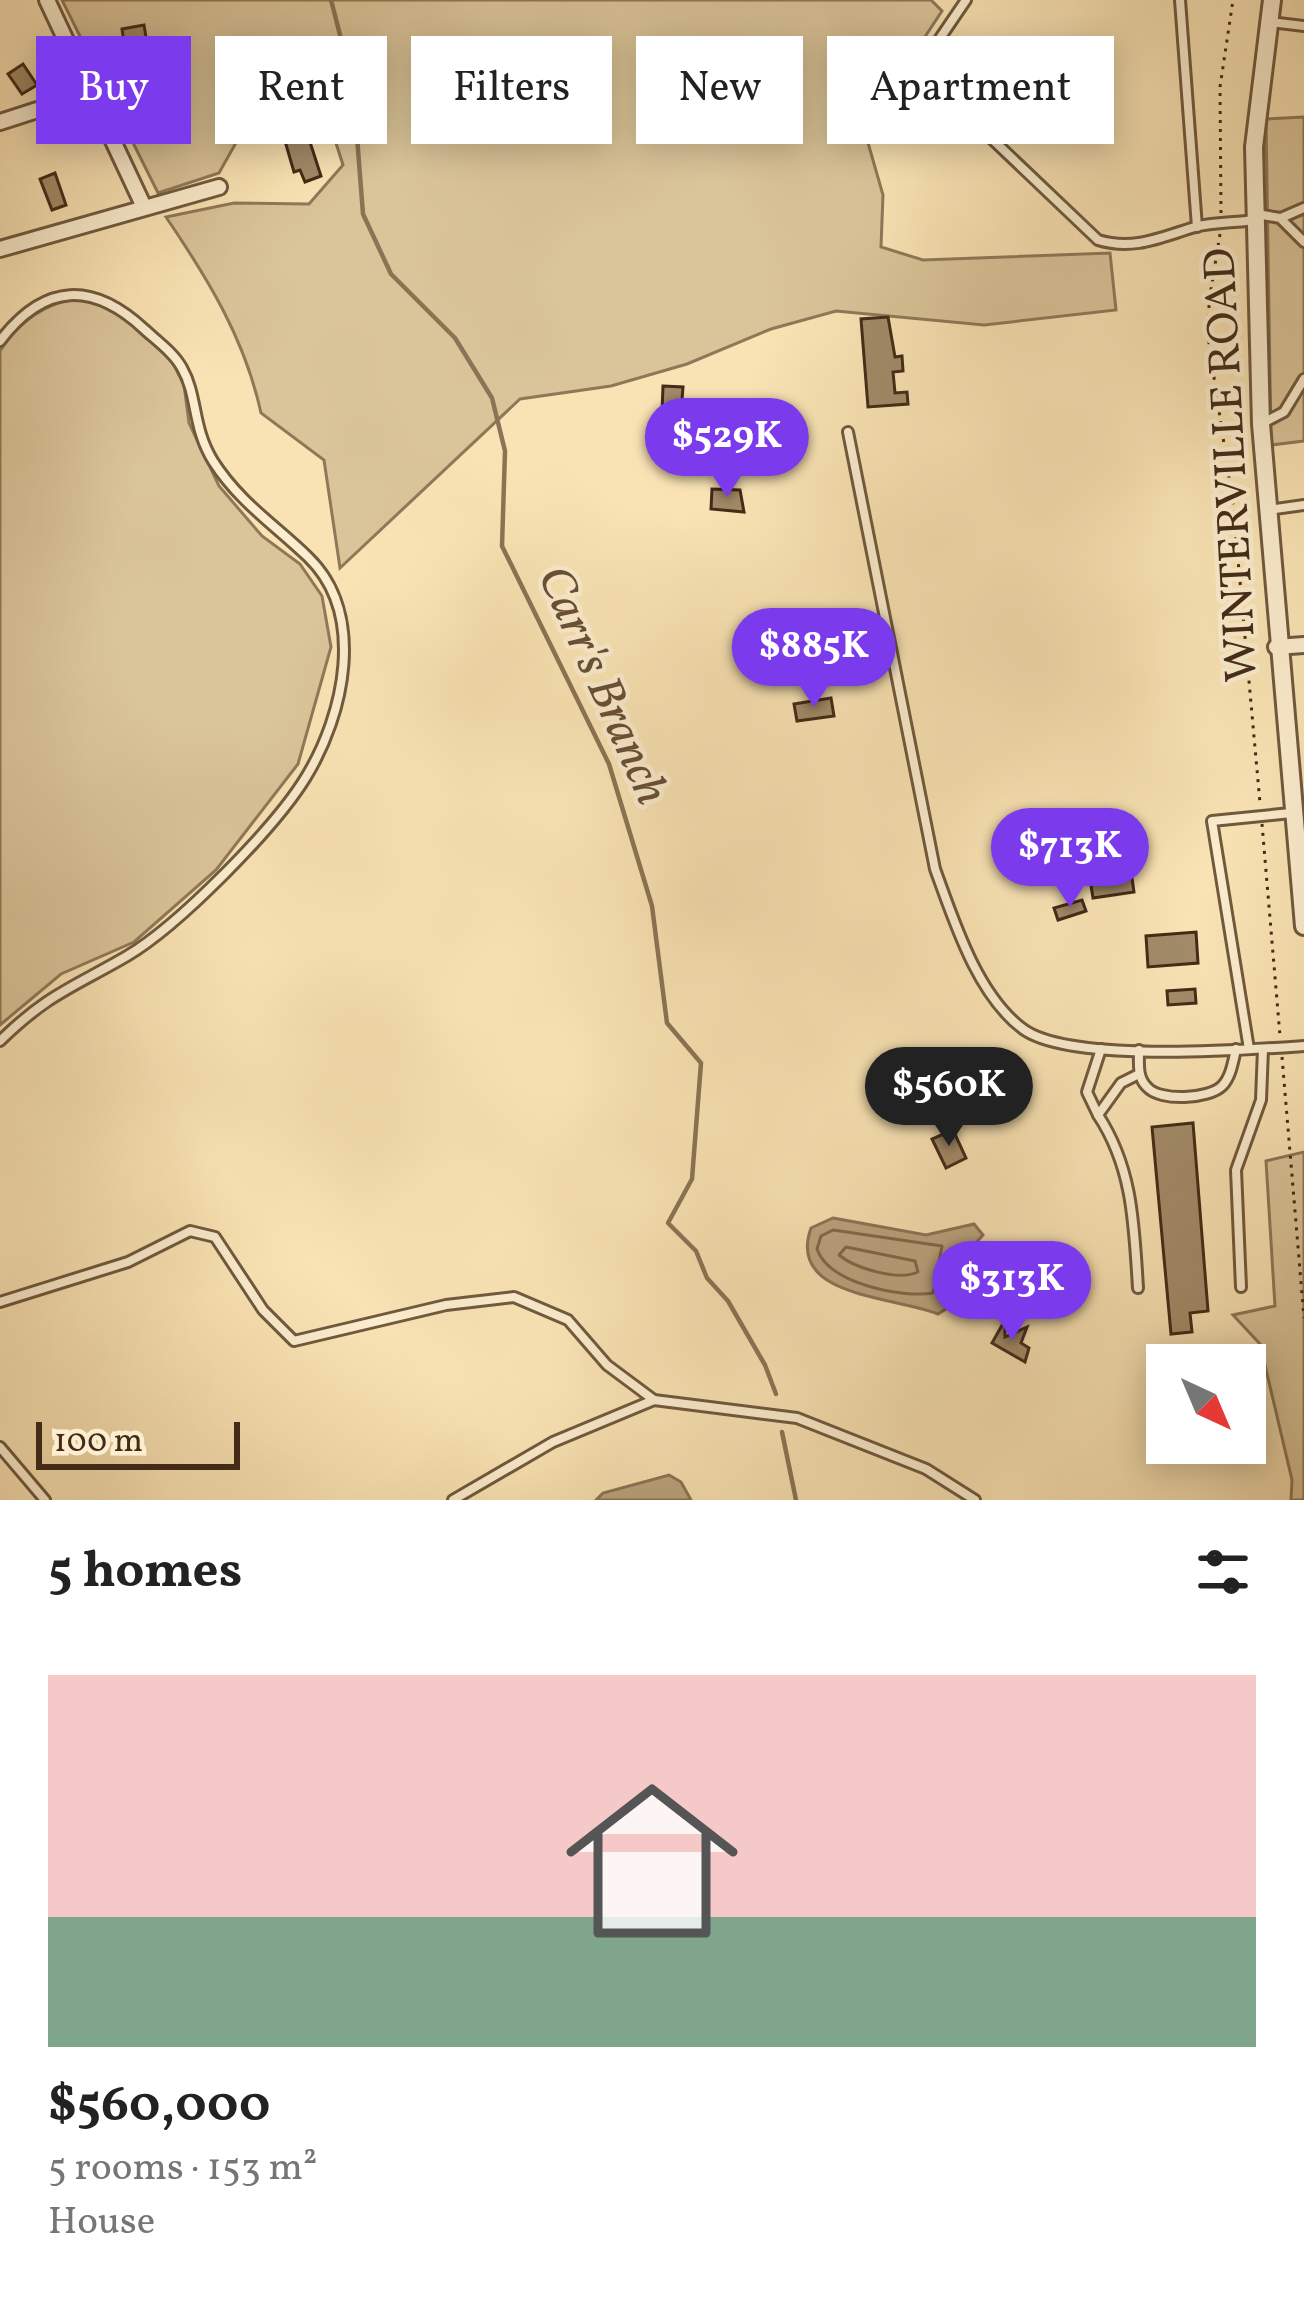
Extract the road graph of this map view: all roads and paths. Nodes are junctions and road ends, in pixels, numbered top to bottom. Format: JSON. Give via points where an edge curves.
{"nodes":[{"id":1,"x":47,"y":0,"type":"edge"},
{"id":2,"x":966,"y":0,"type":"edge"},
{"id":3,"x":1180,"y":0,"type":"edge"},
{"id":4,"x":1233,"y":0,"type":"edge"},
{"id":5,"x":1272,"y":0,"type":"edge"},
{"id":6,"x":1268,"y":22,"type":"junction"},
{"id":7,"x":1304,"y":26,"type":"edge"},
{"id":8,"x":64,"y":36,"type":"edge"},
{"id":9,"x":36,"y":110,"type":"edge"},
{"id":10,"x":0,"y":122,"type":"edge"},
{"id":11,"x":114,"y":144,"type":"edge"},
{"id":12,"x":219,"y":187,"type":"dead end"},
{"id":13,"x":144,"y":207,"type":"junction"},
{"id":14,"x":1304,"y":208,"type":"edge"},
{"id":15,"x":1222,"y":215,"type":"dead end"},
{"id":16,"x":1256,"y":217,"type":"junction"},
{"id":17,"x":1280,"y":218,"type":"junction"},
{"id":18,"x":1197,"y":226,"type":"junction"},
{"id":19,"x":1221,"y":228,"type":"dead end"},
{"id":20,"x":1304,"y":242,"type":"edge"},
{"id":21,"x":0,"y":249,"type":"edge"},
{"id":22,"x":0,"y":341,"type":"edge"},
{"id":23,"x":1304,"y":379,"type":"edge"},
{"id":24,"x":1261,"y":424,"type":"junction"},
{"id":25,"x":848,"y":432,"type":"dead end"},
{"id":26,"x":1304,"y":506,"type":"edge"},
{"id":27,"x":1266,"y":510,"type":"junction"},
{"id":28,"x":1304,"y":646,"type":"edge"},
{"id":29,"x":1276,"y":647,"type":"junction"},
{"id":30,"x":1261,"y":804,"type":"dead end"},
{"id":31,"x":1292,"y":813,"type":"junction"},
{"id":32,"x":1262,"y":826,"type":"dead end"},
{"id":33,"x":1304,"y":926,"type":"edge"},
{"id":34,"x":1279,"y":1018,"type":"dead end"},
{"id":35,"x":0,"y":1041,"type":"edge"},
{"id":36,"x":1304,"y":1046,"type":"edge"},
{"id":37,"x":1263,"y":1048,"type":"junction"},
{"id":38,"x":1100,"y":1049,"type":"junction"},
{"id":39,"x":1139,"y":1049,"type":"junction"},
{"id":40,"x":1236,"y":1049,"type":"junction"},
{"id":41,"x":1249,"y":1049,"type":"junction"},
{"id":42,"x":1283,"y":1064,"type":"dead end"},
{"id":43,"x":1138,"y":1074,"type":"junction"},
{"id":44,"x":1098,"y":1115,"type":"junction"},
{"id":45,"x":1241,"y":1287,"type":"dead end"},
{"id":46,"x":1138,"y":1288,"type":"dead end"},
{"id":47,"x":0,"y":1302,"type":"edge"},
{"id":48,"x":1304,"y":1318,"type":"edge"},
{"id":49,"x":654,"y":1400,"type":"junction"},
{"id":50,"x":0,"y":1447,"type":"edge"},
{"id":51,"x":45,"y":1500,"type":"edge"},
{"id":52,"x":453,"y":1500,"type":"edge"},
{"id":53,"x":975,"y":1500,"type":"edge"}],
"edges":[{"from":1,"to":8,"type":"street"},
{"from":2,"to":18,"type":"lane","via":[[932,50],[931,81],[1098,240],[1160,241]]},
{"from":3,"to":18,"type":"lane"},
{"from":4,"to":15,"type":"path","via":[[1220,87]]},
{"from":5,"to":6,"type":"street","name":"WINTERVILLE ROAD"},
{"from":6,"to":7,"type":"lane"},
{"from":6,"to":16,"type":"street","name":"WINTERVILLE ROAD","via":[[1254,147]]},
{"from":9,"to":10,"type":"street"},
{"from":11,"to":13,"type":"street"},
{"from":12,"to":13,"type":"street"},
{"from":13,"to":21,"type":"street"},
{"from":14,"to":17,"type":"lane"},
{"from":16,"to":17,"type":"lane"},
{"from":16,"to":18,"type":"lane"},
{"from":16,"to":24,"type":"street","name":"WINTERVILLE ROAD"},
{"from":17,"to":20,"type":"lane"},
{"from":19,"to":30,"type":"path","via":[[1209,344]]},
{"from":22,"to":35,"type":"lane","via":[[53,298],[99,295],[179,362],[194,427],[213,461],[241,500],[312,561],[334,595],[344,671],[306,777],[269,825],[130,955],[53,992]]},
{"from":23,"to":24,"type":"lane","via":[[1284,412]]},
{"from":24,"to":27,"type":"street","name":"WINTERVILLE ROAD"},
{"from":25,"to":38,"type":"lane","via":[[935,869],[960,936],[1024,1031]]},
{"from":26,"to":27,"type":"lane"},
{"from":27,"to":29,"type":"street","name":"WINTERVILLE ROAD"},
{"from":28,"to":29,"type":"street"},
{"from":29,"to":31,"type":"street","name":"WINTERVILLE ROAD"},
{"from":31,"to":33,"type":"street","name":"WINTERVILLE ROAD"},
{"from":31,"to":41,"type":"lane","via":[[1212,821]]},
{"from":32,"to":34,"type":"path"},
{"from":36,"to":37,"type":"lane"},
{"from":37,"to":41,"type":"lane"},
{"from":37,"to":45,"type":"lane","via":[[1261,1100],[1236,1170]]},
{"from":38,"to":39,"type":"lane"},
{"from":38,"to":44,"type":"lane","via":[[1087,1092]]},
{"from":39,"to":40,"type":"lane"},
{"from":39,"to":43,"type":"lane"},
{"from":40,"to":41,"type":"lane"},
{"from":40,"to":43,"type":"lane","via":[[1216,1091],[1156,1095]]},
{"from":42,"to":48,"type":"path"},
{"from":43,"to":44,"type":"lane"},
{"from":44,"to":46,"type":"lane","via":[[1119,1147],[1132,1202]]},
{"from":47,"to":49,"type":"lane","via":[[128,1262],[190,1231],[215,1237],[262,1310],[294,1342],[514,1297],[568,1320],[607,1365]]},
{"from":49,"to":52,"type":"lane","via":[[553,1442]]},
{"from":49,"to":53,"type":"lane","via":[[797,1418],[926,1468]]},
{"from":50,"to":51,"type":"lane"}]}
